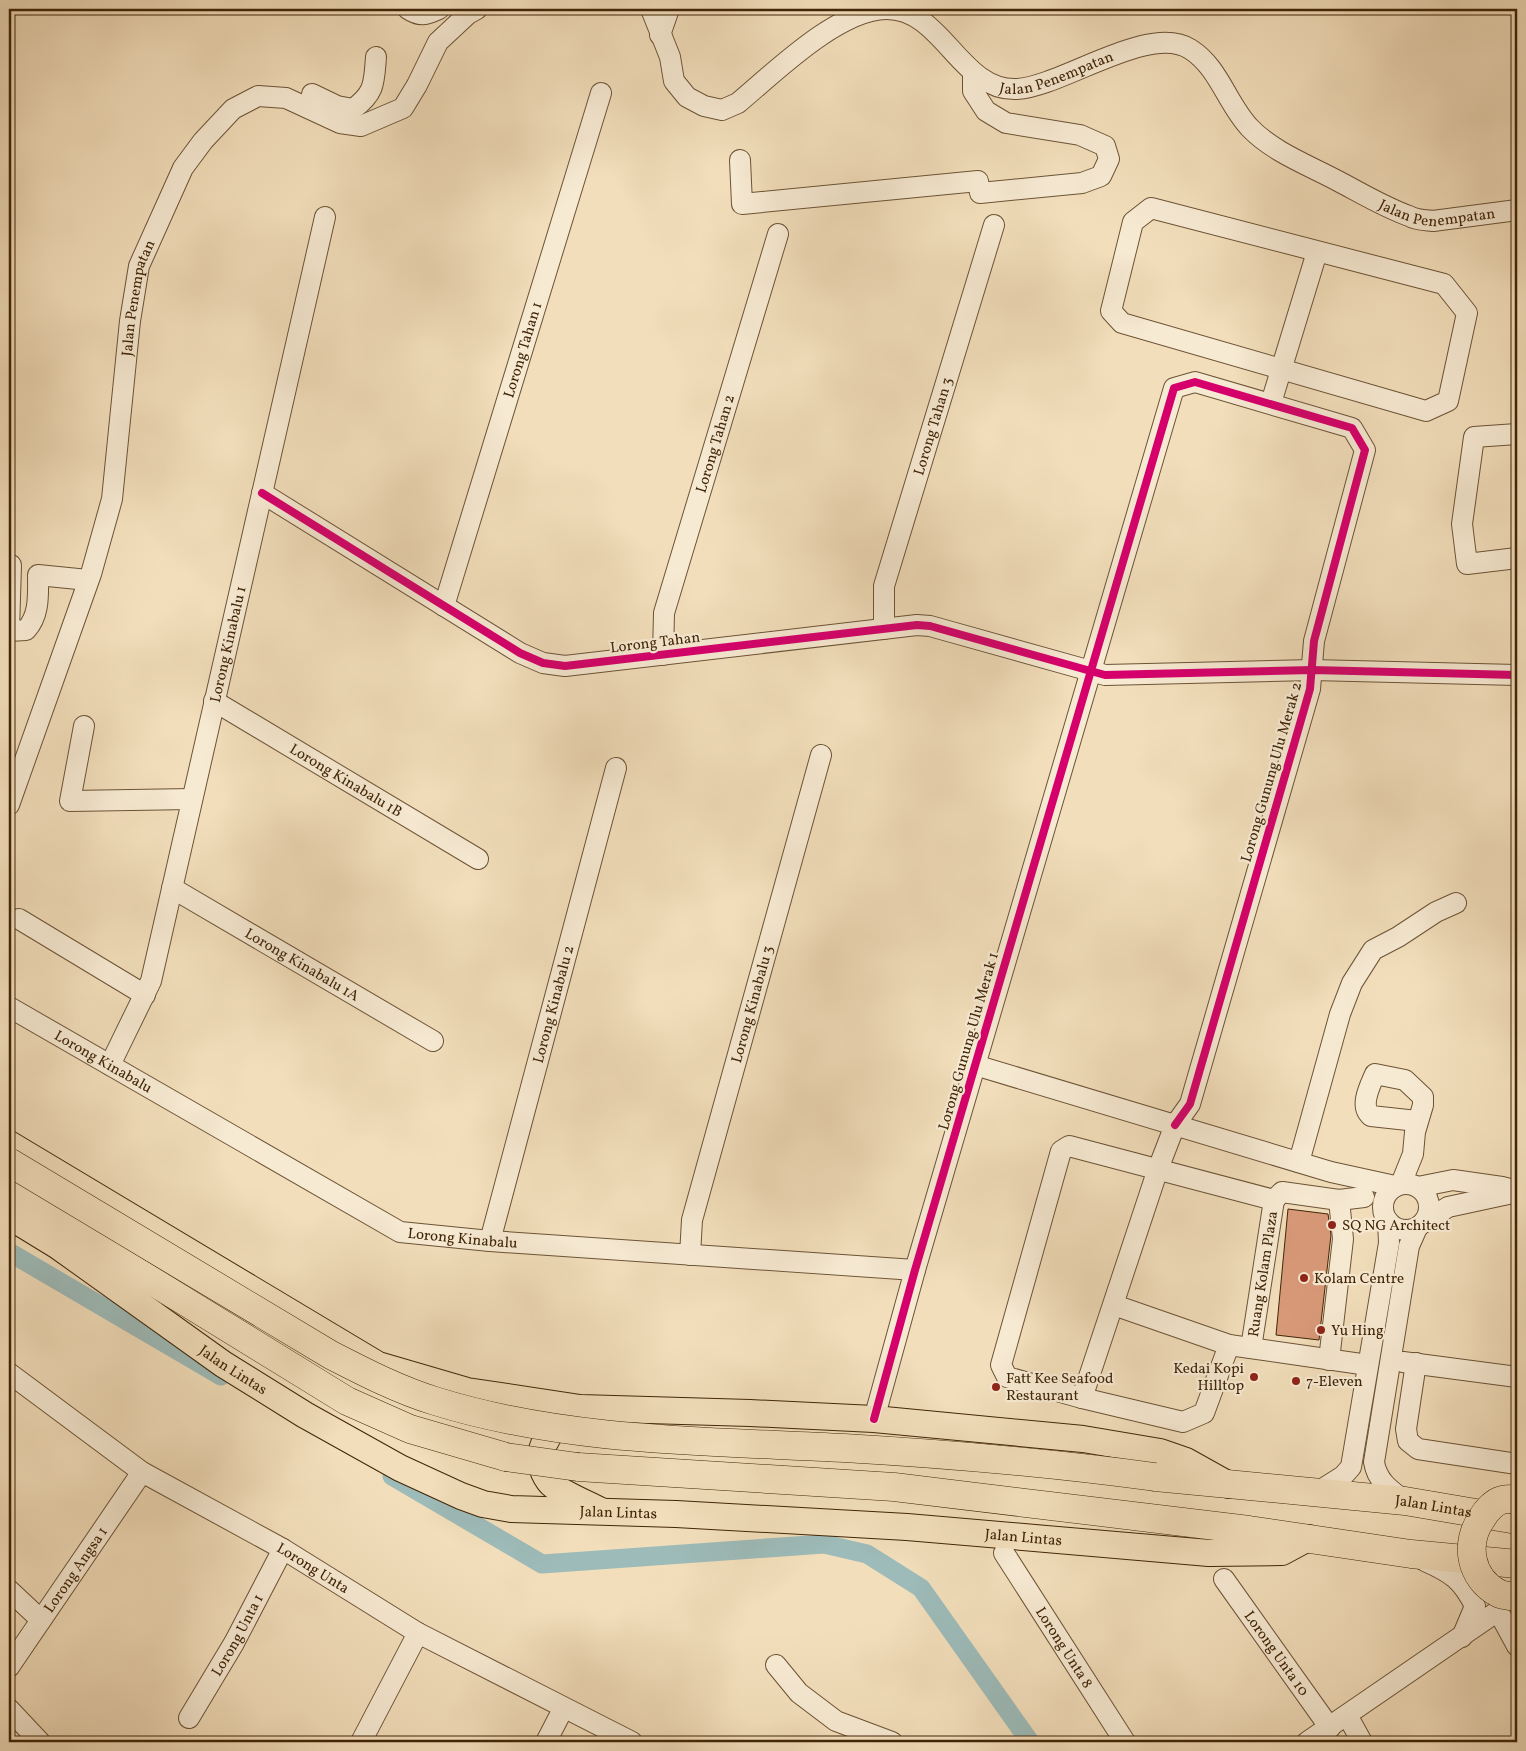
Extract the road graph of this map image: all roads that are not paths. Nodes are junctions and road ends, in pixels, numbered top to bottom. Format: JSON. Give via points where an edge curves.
{"nodes":[{"id":1,"x":408,"y":9,"type":"edge"},
{"id":2,"x":439,"y":9,"type":"edge"},
{"id":3,"x":477,"y":9,"type":"edge"},
{"id":4,"x":651,"y":9,"type":"edge"},
{"id":5,"x":669,"y":9,"type":"edge"},
{"id":6,"x":660,"y":34,"type":"junction"},
{"id":7,"x":376,"y":57,"type":"dead end"},
{"id":8,"x":973,"y":73,"type":"junction"},
{"id":9,"x":601,"y":93,"type":"dead end"},
{"id":10,"x":286,"y":98,"type":"junction"},
{"id":11,"x":740,"y":160,"type":"dead end"},
{"id":12,"x":980,"y":193,"type":"junction"},
{"id":13,"x":935,"y":199,"type":"dead end"},
{"id":14,"x":1517,"y":210,"type":"edge"},
{"id":15,"x":325,"y":217,"type":"dead end"},
{"id":16,"x":994,"y":226,"type":"dead end"},
{"id":17,"x":778,"y":234,"type":"dead end"},
{"id":18,"x":1317,"y":252,"type":"junction"},
{"id":19,"x":1281,"y":369,"type":"junction"},
{"id":20,"x":1174,"y":388,"type":"joint"},
{"id":21,"x":1271,"y":403,"type":"junction"},
{"id":22,"x":1517,"y":434,"type":"edge"},
{"id":23,"x":262,"y":493,"type":"junction"},
{"id":24,"x":1517,"y":558,"type":"edge"},
{"id":25,"x":11,"y":565,"type":"dead end"},
{"id":26,"x":88,"y":580,"type":"junction"},
{"id":27,"x":444,"y":606,"type":"junction"},
{"id":28,"x":884,"y":629,"type":"junction"},
{"id":29,"x":9,"y":631,"type":"edge"},
{"id":30,"x":663,"y":655,"type":"junction"},
{"id":31,"x":1312,"y":670,"type":"junction"},
{"id":32,"x":1092,"y":672,"type":"junction"},
{"id":33,"x":1517,"y":675,"type":"edge"},
{"id":34,"x":214,"y":701,"type":"junction"},
{"id":35,"x":84,"y":726,"type":"dead end"},
{"id":36,"x":821,"y":755,"type":"dead end"},
{"id":37,"x":616,"y":768,"type":"dead end"},
{"id":38,"x":192,"y":799,"type":"junction"},
{"id":39,"x":9,"y":805,"type":"edge"},
{"id":40,"x":478,"y":859,"type":"dead end"},
{"id":41,"x":172,"y":888,"type":"junction"},
{"id":42,"x":1456,"y":903,"type":"dead end"},
{"id":43,"x":19,"y":919,"type":"dead end"},
{"id":44,"x":145,"y":994,"type":"junction"},
{"id":45,"x":9,"y":1007,"type":"edge"},
{"id":46,"x":433,"y":1041,"type":"dead end"},
{"id":47,"x":110,"y":1065,"type":"junction"},
{"id":48,"x":975,"y":1065,"type":"junction"},
{"id":49,"x":1417,"y":1121,"type":"dead end"},
{"id":50,"x":1175,"y":1125,"type":"junction"},
{"id":51,"x":9,"y":1144,"type":"edge"},
{"id":52,"x":9,"y":1162,"type":"edge"},
{"id":53,"x":1299,"y":1162,"type":"junction"},
{"id":54,"x":1158,"y":1169,"type":"junction"},
{"id":55,"x":1331,"y":1172,"type":"junction"},
{"id":56,"x":1405,"y":1185,"type":"junction"},
{"id":57,"x":1517,"y":1192,"type":"edge"},
{"id":58,"x":9,"y":1193,"type":"edge"},
{"id":59,"x":1364,"y":1197,"type":"junction"},
{"id":60,"x":1274,"y":1200,"type":"junction"},
{"id":61,"x":1339,"y":1200,"type":"junction"},
{"id":62,"x":1385,"y":1215,"type":"junction"},
{"id":63,"x":9,"y":1216,"type":"edge"},
{"id":64,"x":1420,"y":1225,"type":"junction"},
{"id":65,"x":9,"y":1233,"type":"edge"},
{"id":66,"x":490,"y":1241,"type":"junction"},
{"id":67,"x":690,"y":1255,"type":"junction"},
{"id":68,"x":915,"y":1270,"type":"junction"},
{"id":69,"x":1114,"y":1305,"type":"junction"},
{"id":70,"x":1229,"y":1345,"type":"junction"},
{"id":71,"x":1251,"y":1348,"type":"junction"},
{"id":72,"x":1329,"y":1360,"type":"junction"},
{"id":73,"x":1390,"y":1360,"type":"junction"},
{"id":74,"x":222,"y":1364,"type":"junction"},
{"id":75,"x":1416,"y":1364,"type":"junction"},
{"id":76,"x":1368,"y":1365,"type":"junction"},
{"id":77,"x":9,"y":1373,"type":"edge"},
{"id":78,"x":1517,"y":1378,"type":"edge"},
{"id":79,"x":1082,"y":1398,"type":"junction"},
{"id":80,"x":628,"y":1408,"type":"junction"},
{"id":81,"x":874,"y":1419,"type":"junction"},
{"id":82,"x":1517,"y":1464,"type":"edge"},
{"id":83,"x":142,"y":1472,"type":"junction"},
{"id":84,"x":1229,"y":1485,"type":"junction"},
{"id":85,"x":1316,"y":1493,"type":"junction"},
{"id":86,"x":1517,"y":1499,"type":"edge"},
{"id":87,"x":1405,"y":1501,"type":"junction"},
{"id":88,"x":604,"y":1513,"type":"junction"},
{"id":89,"x":1517,"y":1520,"type":"edge"},
{"id":90,"x":1308,"y":1538,"type":"junction"},
{"id":91,"x":283,"y":1549,"type":"junction"},
{"id":92,"x":1004,"y":1553,"type":"dead end"},
{"id":93,"x":1412,"y":1554,"type":"junction"},
{"id":94,"x":1517,"y":1564,"type":"edge"},
{"id":95,"x":1224,"y":1579,"type":"dead end"},
{"id":96,"x":1517,"y":1584,"type":"edge"},
{"id":97,"x":9,"y":1590,"type":"edge"},
{"id":98,"x":1508,"y":1604,"type":"edge"},
{"id":99,"x":41,"y":1620,"type":"junction"},
{"id":100,"x":418,"y":1633,"type":"junction"},
{"id":101,"x":1462,"y":1636,"type":"junction"},
{"id":102,"x":1517,"y":1646,"type":"edge"},
{"id":103,"x":776,"y":1665,"type":"dead end"},
{"id":104,"x":9,"y":1667,"type":"edge"},
{"id":105,"x":9,"y":1709,"type":"edge"},
{"id":106,"x":563,"y":1709,"type":"junction"},
{"id":107,"x":1347,"y":1715,"type":"junction"},
{"id":108,"x":189,"y":1718,"type":"dead end"},
{"id":109,"x":1330,"y":1728,"type":"junction"},
{"id":110,"x":40,"y":1742,"type":"edge"},
{"id":111,"x":361,"y":1742,"type":"edge"},
{"id":112,"x":546,"y":1742,"type":"edge"},
{"id":113,"x":632,"y":1742,"type":"edge"},
{"id":114,"x":892,"y":1742,"type":"edge"},
{"id":115,"x":1126,"y":1742,"type":"edge"},
{"id":116,"x":1307,"y":1742,"type":"edge"},
{"id":117,"x":1362,"y":1742,"type":"edge"}],
"edges":[{"from":1,"to":2,"type":"street","via":[[427,15]]},
{"from":3,"to":10,"type":"street","name":"Jalan Penempatan","via":[[438,42],[402,108],[379,119],[361,126],[340,123]]},
{"from":4,"to":6,"type":"street","name":"Jalan Penempatan"},
{"from":5,"to":6,"type":"street"},
{"from":6,"to":8,"type":"street","name":"Jalan Penempatan","via":[[670,57],[674,80],[687,97],[704,106],[722,110],[738,103],[821,33],[865,14],[886,9],[921,21]]},
{"from":7,"to":10,"type":"street","via":[[373,88],[353,108],[337,106],[296,88]]},
{"from":8,"to":12,"type":"street","via":[[972,91],[986,111],[1006,123],[1080,135],[1105,146],[1109,160],[1101,176],[1082,183]]},
{"from":8,"to":14,"type":"street","name":"Jalan Penempatan","via":[[1003,88],[1034,86],[1112,56],[1163,42],[1177,43],[1200,56],[1249,127],[1273,147],[1397,212],[1433,221]]},
{"from":9,"to":27,"type":"street","name":"Lorong Tahan 1"},
{"from":10,"to":26,"type":"street","name":"Jalan Penempatan","via":[[258,96],[234,109],[203,141],[183,168],[139,266],[130,321],[112,499]]},
{"from":11,"to":12,"type":"street","via":[[742,204],[978,181]]},
{"from":12,"to":13,"type":"street"},
{"from":15,"to":23,"type":"street","name":"Lorong Kinabalu 1"},
{"from":16,"to":28,"type":"street","name":"Lorong Tahan 3","via":[[884,586]]},
{"from":17,"to":30,"type":"street","name":"Lorong Tahan 2","via":[[664,614]]},
{"from":18,"to":19,"type":"street"},
{"from":18,"to":19,"type":"street","via":[[1444,284],[1467,313],[1448,401],[1426,411]]},
{"from":18,"to":19,"type":"street","via":[[1151,208],[1133,222],[1111,310],[1122,323]]},
{"from":19,"to":21,"type":"street"},
{"from":20,"to":21,"type":"street","name":"Lorong Gunung Ulu Merak 2","via":[[1195,382]]},
{"from":20,"to":32,"type":"street","name":"Lorong Gunung Ulu Merak 1"},
{"from":21,"to":31,"type":"street","name":"Lorong Gunung Ulu Merak 2","via":[[1352,428],[1365,450],[1314,641]]},
{"from":22,"to":24,"type":"street","via":[[1474,437],[1462,524],[1467,564]]},
{"from":23,"to":27,"type":"street","name":"Lorong Tahan"},
{"from":23,"to":34,"type":"street","name":"Lorong Kinabalu 1"},
{"from":25,"to":29,"type":"street"},
{"from":26,"to":29,"type":"street","via":[[38,575],[38,605],[32,623],[26,630]]},
{"from":26,"to":39,"type":"street","name":"Jalan Penempatan"},
{"from":27,"to":30,"type":"street","name":"Lorong Tahan","via":[[520,653],[543,663],[565,666]]},
{"from":28,"to":30,"type":"street","name":"Lorong Tahan"},
{"from":28,"to":32,"type":"street","name":"Lorong Tahan","via":[[930,626]]},
{"from":31,"to":32,"type":"street","name":"Lorong Tahan","via":[[1105,675]]},
{"from":31,"to":33,"type":"street","name":"Lorong Tahan"},
{"from":31,"to":50,"type":"street","name":"Lorong Gunung Ulu Merak 2","via":[[1310,689],[1190,1104]]},
{"from":32,"to":48,"type":"street","name":"Lorong Gunung Ulu Merak 1"},
{"from":34,"to":38,"type":"street","name":"Lorong Kinabalu 1"},
{"from":34,"to":40,"type":"street","name":"Lorong Kinabalu 1B"},
{"from":35,"to":38,"type":"street","via":[[70,801]]},
{"from":36,"to":67,"type":"street","name":"Lorong Kinabalu 3","via":[[692,1220]]},
{"from":37,"to":66,"type":"street","name":"Lorong Kinabalu 2"},
{"from":38,"to":41,"type":"street","name":"Lorong Kinabalu 1"},
{"from":41,"to":44,"type":"street","name":"Lorong Kinabalu 1"},
{"from":41,"to":46,"type":"street","name":"Lorong Kinabalu 1A"},
{"from":42,"to":53,"type":"street","via":[[1373,950],[1352,983],[1340,1014]]},
{"from":43,"to":44,"type":"street"},
{"from":44,"to":47,"type":"street","name":"Lorong Kinabalu 1"},
{"from":45,"to":47,"type":"street","name":"Lorong Kinabalu"},
{"from":47,"to":66,"type":"street","name":"Lorong Kinabalu","via":[[400,1232]]},
{"from":48,"to":50,"type":"street"},
{"from":48,"to":68,"type":"street","name":"Lorong Gunung Ulu Merak 1"},
{"from":49,"to":56,"type":"street"},
{"from":50,"to":53,"type":"street"},
{"from":50,"to":54,"type":"street","name":"Lorong Gunung Ulu Merak 2"},
{"from":51,"to":80,"type":"main road","name":"Jalan Lintas","via":[[378,1365],[467,1391],[580,1408]]},
{"from":52,"to":84,"type":"highway","name":"Jalan Lintas","bridge":true,"via":[[331,1355],[371,1376],[433,1401],[483,1415],[597,1434],[1000,1460]]},
{"from":53,"to":55,"type":"street"},
{"from":54,"to":60,"type":"street","name":"Ruang Kolam Plaza"},
{"from":54,"to":69,"type":"street","name":"Lorong Gunung Ulu Merak 2"},
{"from":54,"to":79,"type":"street","name":"Ruang Kolam Plaza","via":[[1069,1146],[1061,1151],[1001,1365],[1006,1377]]},
{"from":55,"to":56,"type":"street"},
{"from":55,"to":59,"type":"street"},
{"from":56,"to":57,"type":"street","via":[[1454,1180],[1495,1185]]},
{"from":56,"to":62,"type":"street","via":[[1386,1195]]},
{"from":56,"to":64,"type":"street","via":[[1427,1197],[1429,1211]]},
{"from":57,"to":64,"type":"street","via":[[1448,1207]]},
{"from":58,"to":90,"type":"highway","name":"Jalan Lintas","bridge":true,"via":[[347,1401],[410,1429],[476,1450],[578,1467],[894,1487]]},
{"from":59,"to":61,"type":"street"},
{"from":59,"to":62,"type":"street"},
{"from":60,"to":61,"type":"street","via":[[1282,1192]]},
{"from":60,"to":71,"type":"street","name":"Ruang Kolam Plaza"},
{"from":61,"to":72,"type":"street","via":[[1343,1239]]},
{"from":62,"to":64,"type":"street","via":[[1398,1229]]},
{"from":62,"to":76,"type":"street","via":[[1388,1243]]},
{"from":63,"to":74,"type":"main road","name":"Jalan Lintas","via":[[58,1246]]},
{"from":64,"to":73,"type":"street","via":[[1409,1246]]},
{"from":65,"to":74,"type":"main road","via":[[151,1326]]},
{"from":66,"to":67,"type":"street","name":"Lorong Kinabalu"},
{"from":67,"to":68,"type":"street","name":"Lorong Kinabalu"},
{"from":68,"to":81,"type":"street","name":"Lorong Gunung Ulu Merak 1"},
{"from":69,"to":70,"type":"street"},
{"from":69,"to":79,"type":"street","name":"Lorong Gunung Ulu Merak 2"},
{"from":70,"to":71,"type":"street"},
{"from":70,"to":79,"type":"street","via":[[1204,1413],[1183,1422]]},
{"from":71,"to":72,"type":"street"},
{"from":72,"to":76,"type":"street"},
{"from":73,"to":75,"type":"street"},
{"from":73,"to":87,"type":"street","via":[[1374,1462],[1376,1473],[1386,1487]]},
{"from":74,"to":88,"type":"main road","name":"Jalan Lintas","via":[[366,1450],[461,1496],[511,1509]]},
{"from":75,"to":78,"type":"street"},
{"from":75,"to":82,"type":"street","via":[[1406,1429],[1408,1441],[1418,1449]]},
{"from":76,"to":85,"type":"street","via":[[1351,1467]]},
{"from":77,"to":83,"type":"street","name":"Lorong Unta"},
{"from":80,"to":81,"type":"main road","name":"Jalan Lintas"},
{"from":80,"to":88,"type":"main road","via":[[569,1420],[555,1428],[544,1441],[541,1451],[541,1463],[549,1481]]},
{"from":81,"to":84,"type":"main road","name":"Jalan Lintas","via":[[1134,1447],[1186,1461]]},
{"from":83,"to":91,"type":"street","name":"Lorong Unta"},
{"from":83,"to":99,"type":"street","name":"Lorong Angsa 1"},
{"from":84,"to":85,"type":"highway","name":"Jalan Lintas"},
{"from":85,"to":87,"type":"highway","name":"Jalan Lintas"},
{"from":86,"to":98,"type":"highway","bridge":true,"via":[[1501,1500],[1487,1511],[1472,1536],[1470,1551],[1476,1571]]},
{"from":87,"to":89,"type":"highway","name":"Jalan Lintas"},
{"from":88,"to":90,"type":"main road","name":"Jalan Lintas","via":[[907,1527],[1209,1553],[1282,1552]]},
{"from":90,"to":93,"type":"highway","name":"Jalan Lintas"},
{"from":91,"to":100,"type":"street","name":"Lorong Unta"},
{"from":91,"to":108,"type":"street","name":"Lorong Unta 1","via":[[234,1643]]},
{"from":92,"to":115,"type":"street","name":"Lorong Unta 8"},
{"from":93,"to":94,"type":"highway","name":"Jalan Lintas"},
{"from":93,"to":101,"type":"street","via":[[1449,1572],[1466,1587],[1475,1606]]},
{"from":95,"to":109,"type":"street","name":"Lorong Unta 10"},
{"from":96,"to":98,"type":"street"},
{"from":97,"to":99,"type":"street"},
{"from":98,"to":101,"type":"street"},
{"from":98,"to":102,"type":"street"},
{"from":99,"to":104,"type":"street","name":"Lorong Angsa 1"},
{"from":100,"to":106,"type":"street","name":"Lorong Unta"},
{"from":100,"to":111,"type":"street"},
{"from":101,"to":107,"type":"street"},
{"from":103,"to":114,"type":"street","via":[[799,1693],[836,1721]]},
{"from":105,"to":110,"type":"street"},
{"from":106,"to":112,"type":"street"},
{"from":106,"to":113,"type":"street","name":"Lorong Unta"},
{"from":107,"to":109,"type":"street"},
{"from":107,"to":117,"type":"street"},
{"from":109,"to":116,"type":"street"}]}
